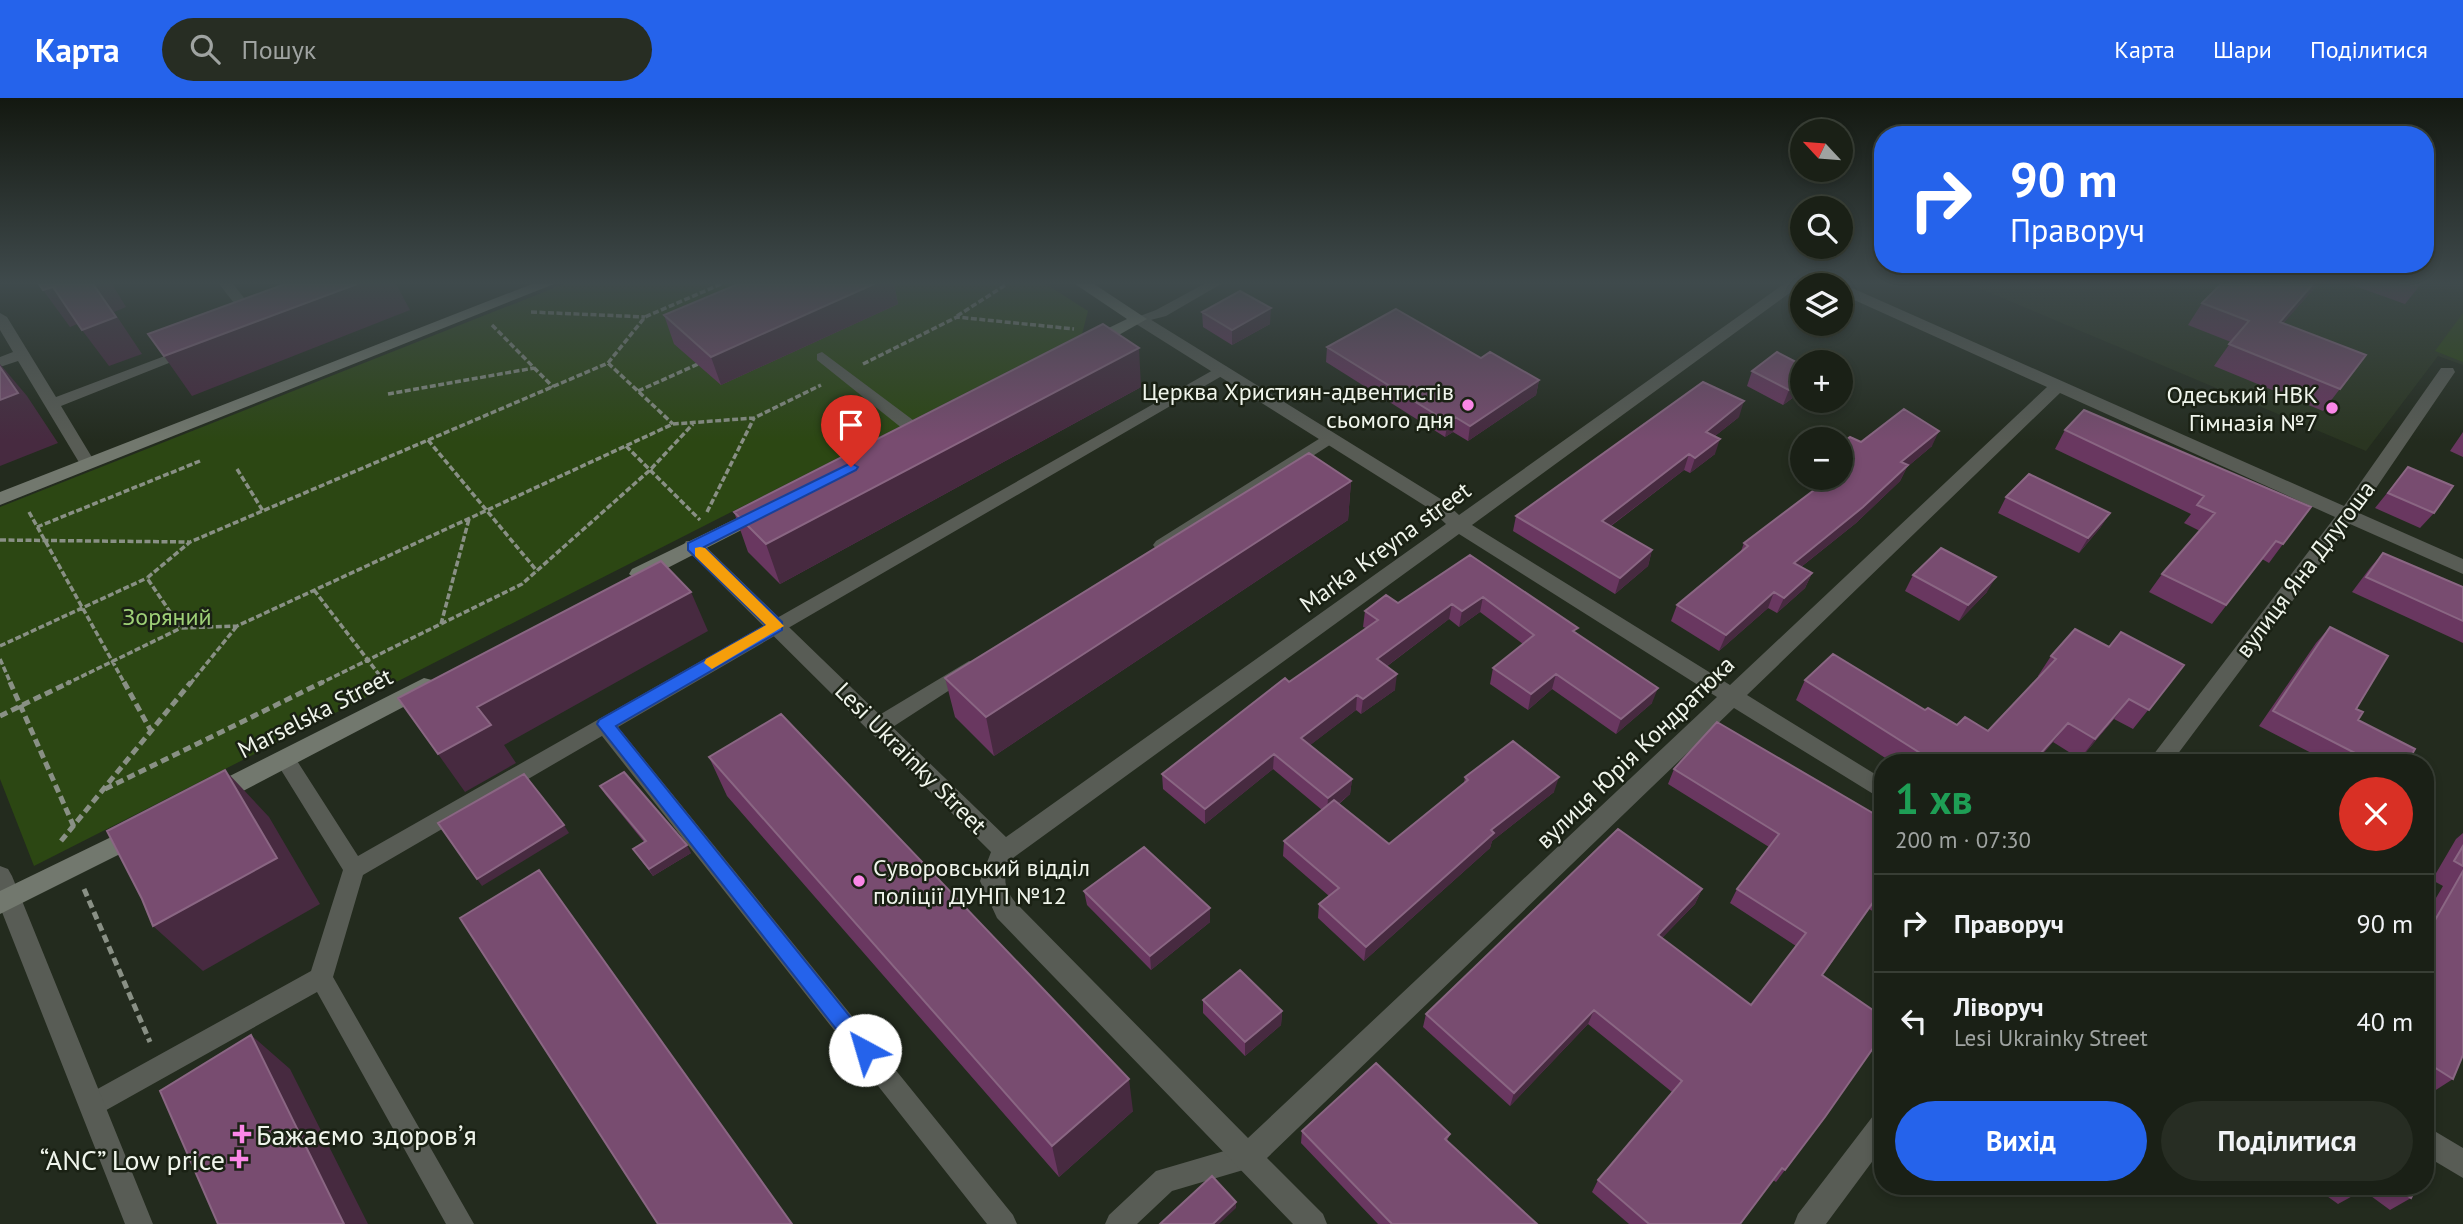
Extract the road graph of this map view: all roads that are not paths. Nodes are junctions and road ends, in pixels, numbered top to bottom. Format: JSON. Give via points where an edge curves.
{"nodes":[{"id":1,"x":11,"y":337,"type":"edge"},
{"id":2,"x":411,"y":337,"type":"edge"},
{"id":3,"x":1105,"y":337,"type":"edge"},
{"id":4,"x":1168,"y":337,"type":"edge"},
{"id":5,"x":1721,"y":337,"type":"edge"},
{"id":6,"x":1950,"y":337,"type":"edge"},
{"id":7,"x":207,"y":345,"type":"edge"},
{"id":8,"x":22,"y":355,"type":"junction"},
{"id":9,"x":822,"y":357,"type":"dead end"},
{"id":10,"x":1066,"y":357,"type":"edge"},
{"id":11,"x":0,"y":362,"type":"edge"},
{"id":12,"x":1222,"y":370,"type":"junction"},
{"id":13,"x":2447,"y":372,"type":"dead end"},
{"id":14,"x":2059,"y":385,"type":"junction"},
{"id":15,"x":51,"y":404,"type":"junction"},
{"id":16,"x":926,"y":430,"type":"joint"},
{"id":17,"x":1330,"y":438,"type":"junction"},
{"id":18,"x":895,"y":445,"type":"edge"},
{"id":19,"x":88,"y":464,"type":"junction"},
{"id":20,"x":0,"y":499,"type":"edge"},
{"id":21,"x":787,"y":499,"type":"edge"},
{"id":22,"x":2347,"y":515,"type":"junction"},
{"id":23,"x":1460,"y":526,"type":"junction"},
{"id":24,"x":694,"y":546,"type":"junction"},
{"id":25,"x":1144,"y":556,"type":"edge"},
{"id":26,"x":2463,"y":567,"type":"edge"},
{"id":27,"x":620,"y":584,"type":"edge"},
{"id":28,"x":776,"y":626,"type":"junction"},
{"id":29,"x":982,"y":660,"type":"edge"},
{"id":30,"x":447,"y":674,"type":"edge"},
{"id":31,"x":1733,"y":695,"type":"junction"},
{"id":32,"x":605,"y":724,"type":"junction"},
{"id":33,"x":878,"y":726,"type":"junction"},
{"id":34,"x":2165,"y":754,"type":"edge"},
{"id":35,"x":285,"y":759,"type":"junction"},
{"id":36,"x":1874,"y":786,"type":"edge"},
{"id":37,"x":199,"y":803,"type":"edge"},
{"id":38,"x":162,"y":822,"type":"edge"},
{"id":39,"x":1005,"y":851,"type":"junction"},
{"id":40,"x":354,"y":869,"type":"junction"},
{"id":41,"x":3,"y":892,"type":"edge"},
{"id":42,"x":321,"y":978,"type":"junction"},
{"id":43,"x":92,"y":1105,"type":"junction"},
{"id":44,"x":1874,"y":1137,"type":"edge"},
{"id":45,"x":2434,"y":1145,"type":"edge"},
{"id":46,"x":1248,"y":1157,"type":"junction"},
{"id":47,"x":2463,"y":1164,"type":"edge"},
{"id":48,"x":139,"y":1224,"type":"edge"},
{"id":49,"x":461,"y":1224,"type":"edge"},
{"id":50,"x":1004,"y":1224,"type":"edge"},
{"id":51,"x":1118,"y":1224,"type":"edge"},
{"id":52,"x":1313,"y":1224,"type":"edge"},
{"id":53,"x":1808,"y":1224,"type":"edge"}],
"edges":[{"from":1,"to":8,"type":"lane"},
{"from":2,"to":19,"type":"street"},
{"from":3,"to":10,"type":"street"},
{"from":4,"to":12,"type":"street"},
{"from":5,"to":23,"type":"street","name":"Marka Kreyna street"},
{"from":6,"to":14,"type":"street"},
{"from":7,"to":15,"type":"lane"},
{"from":8,"to":11,"type":"lane"},
{"from":8,"to":15,"type":"lane"},
{"from":9,"to":16,"type":"lane"},
{"from":12,"to":17,"type":"street"},
{"from":12,"to":28,"type":"lane"},
{"from":13,"to":22,"type":"street","name":"вулиця Яна Длугоша"},
{"from":14,"to":22,"type":"street"},
{"from":14,"to":31,"type":"street","name":"вулиця Юрія Кондратюка"},
{"from":15,"to":19,"type":"lane"},
{"from":16,"to":18,"type":"street"},
{"from":17,"to":23,"type":"street","via":[[1437,505]]},
{"from":17,"to":25,"type":"lane"},
{"from":19,"to":20,"type":"street"},
{"from":21,"to":24,"type":"street"},
{"from":22,"to":26,"type":"street"},
{"from":22,"to":34,"type":"street","name":"вулиця Яна Длугоша"},
{"from":23,"to":31,"type":"street"},
{"from":23,"to":39,"type":"street","name":"Marka Kreyna street"},
{"from":24,"to":27,"type":"street"},
{"from":24,"to":28,"type":"street","name":"Lesi Ukrainky Street"},
{"from":28,"to":32,"type":"lane"},
{"from":28,"to":33,"type":"street","name":"Lesi Ukrainky Street"},
{"from":29,"to":33,"type":"lane"},
{"from":30,"to":35,"type":"street","name":"Marselska Street"},
{"from":31,"to":36,"type":"street"},
{"from":31,"to":46,"type":"street","name":"вулиця Юрія Кондратюка"},
{"from":32,"to":40,"type":"lane"},
{"from":32,"to":50,"type":"lane"},
{"from":33,"to":39,"type":"street","name":"Lesi Ukrainky Street"},
{"from":35,"to":37,"type":"street","name":"Marselska Street"},
{"from":35,"to":40,"type":"lane"},
{"from":38,"to":41,"type":"street"},
{"from":39,"to":46,"type":"street","name":"Lesi Ukrainky Street","via":[[992,869],[992,890],[1006,910]]},
{"from":40,"to":42,"type":"lane"},
{"from":41,"to":43,"type":"street"},
{"from":42,"to":43,"type":"lane"},
{"from":42,"to":49,"type":"lane"},
{"from":43,"to":48,"type":"street"},
{"from":44,"to":53,"type":"street"},
{"from":45,"to":47,"type":"street"},
{"from":46,"to":51,"type":"lane","via":[[1165,1180]]},
{"from":46,"to":52,"type":"street","name":"Lesi Ukrainky Street"}]}
